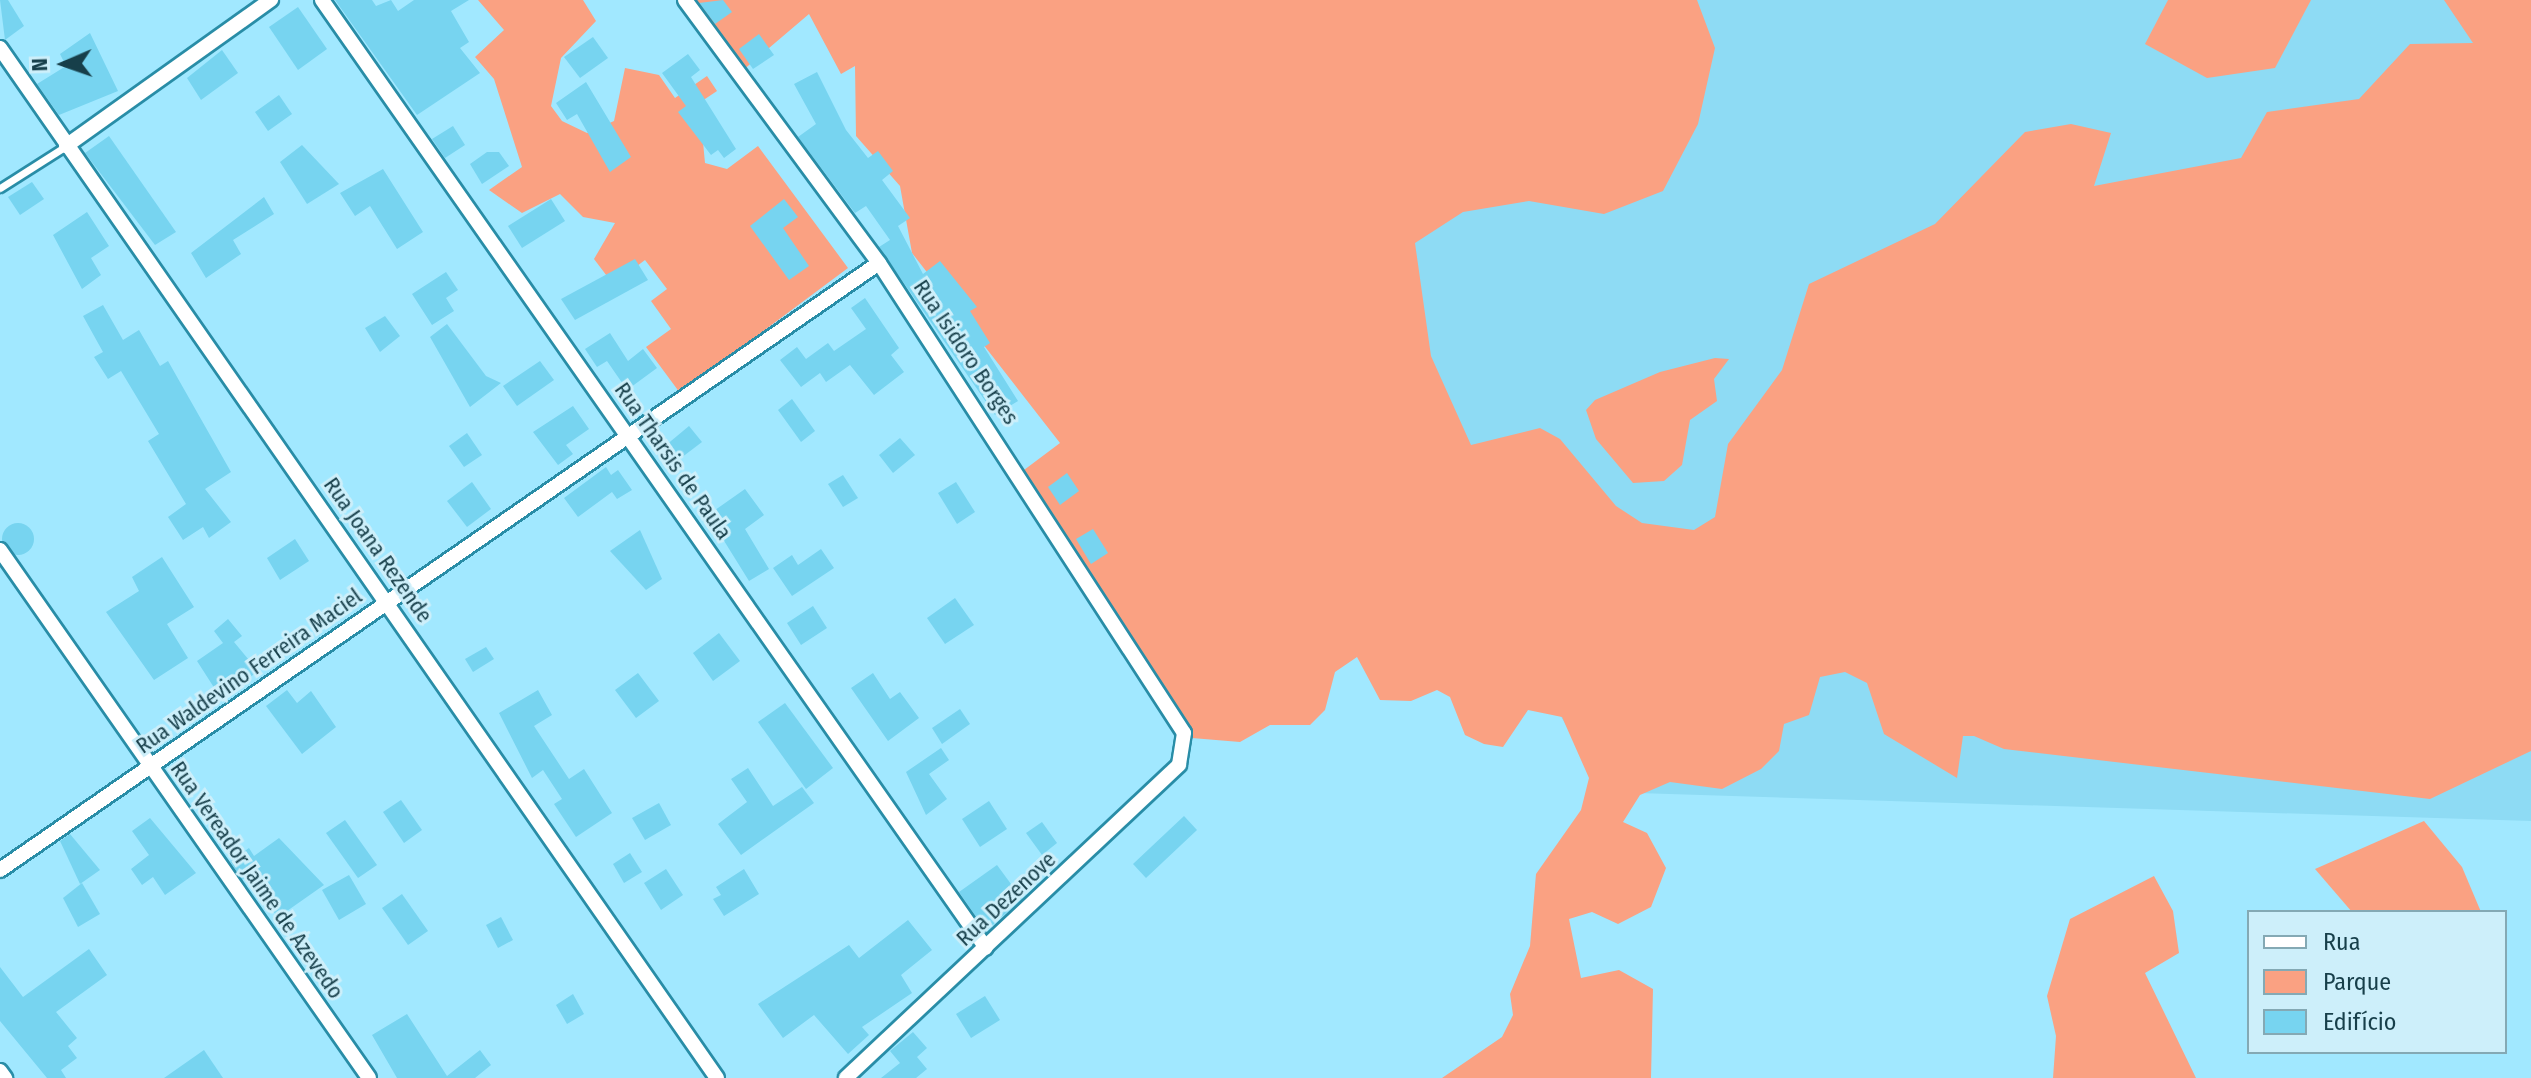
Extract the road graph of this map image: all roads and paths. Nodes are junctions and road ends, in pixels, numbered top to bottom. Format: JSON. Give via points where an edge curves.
{"nodes":[{"id":1,"x":271,"y":0,"type":"edge"},
{"id":2,"x":322,"y":0,"type":"edge"},
{"id":3,"x":685,"y":0,"type":"edge"},
{"id":4,"x":0,"y":48,"type":"edge"},
{"id":5,"x":66,"y":146,"type":"junction"},
{"id":6,"x":0,"y":188,"type":"edge"},
{"id":7,"x":879,"y":263,"type":"junction"},
{"id":8,"x":630,"y":439,"type":"junction"},
{"id":9,"x":0,"y":550,"type":"edge"},
{"id":10,"x":387,"y":601,"type":"junction"},
{"id":11,"x":1185,"y":744,"type":"joint"},
{"id":12,"x":151,"y":768,"type":"junction"},
{"id":13,"x":0,"y":870,"type":"edge"},
{"id":14,"x":986,"y":948,"type":"junction"},
{"id":15,"x":0,"y":1071,"type":"edge"},
{"id":16,"x":5,"y":1078,"type":"edge"},
{"id":17,"x":369,"y":1078,"type":"edge"},
{"id":18,"x":717,"y":1078,"type":"edge"},
{"id":19,"x":846,"y":1078,"type":"edge"}],
"edges":[{"from":1,"to":5,"type":"street"},
{"from":2,"to":8,"type":"street","name":"Rua Tharsis de Paula"},
{"from":3,"to":7,"type":"street","name":"Rua Isidoro Borges"},
{"from":4,"to":5,"type":"street","name":"Rua Joana Rezende"},
{"from":5,"to":6,"type":"lane"},
{"from":5,"to":10,"type":"street","name":"Rua Joana Rezende"},
{"from":7,"to":8,"type":"street","name":"Rua Waldevino Ferreira Maciel"},
{"from":7,"to":11,"type":"street","name":"Rua Isidoro Borges","via":[[1177,716]]},
{"from":8,"to":10,"type":"street","name":"Rua Waldevino Ferreira Maciel"},
{"from":8,"to":14,"type":"street","name":"Rua Tharsis de Paula"},
{"from":9,"to":12,"type":"street","name":"Rua Vereador Jaime de Azevedo"},
{"from":10,"to":12,"type":"street","name":"Rua Waldevino Ferreira Maciel"},
{"from":10,"to":18,"type":"street","name":"Rua Joana Rezende"},
{"from":11,"to":14,"type":"street","name":"Rua Dezenove","via":[[1179,765]]},
{"from":12,"to":13,"type":"street","name":"Rua Waldevino Ferreira Maciel"},
{"from":12,"to":17,"type":"street","name":"Rua Vereador Jaime de Azevedo"},
{"from":14,"to":19,"type":"street","name":"Rua Dezenove"},
{"from":15,"to":16,"type":"street"}]}
